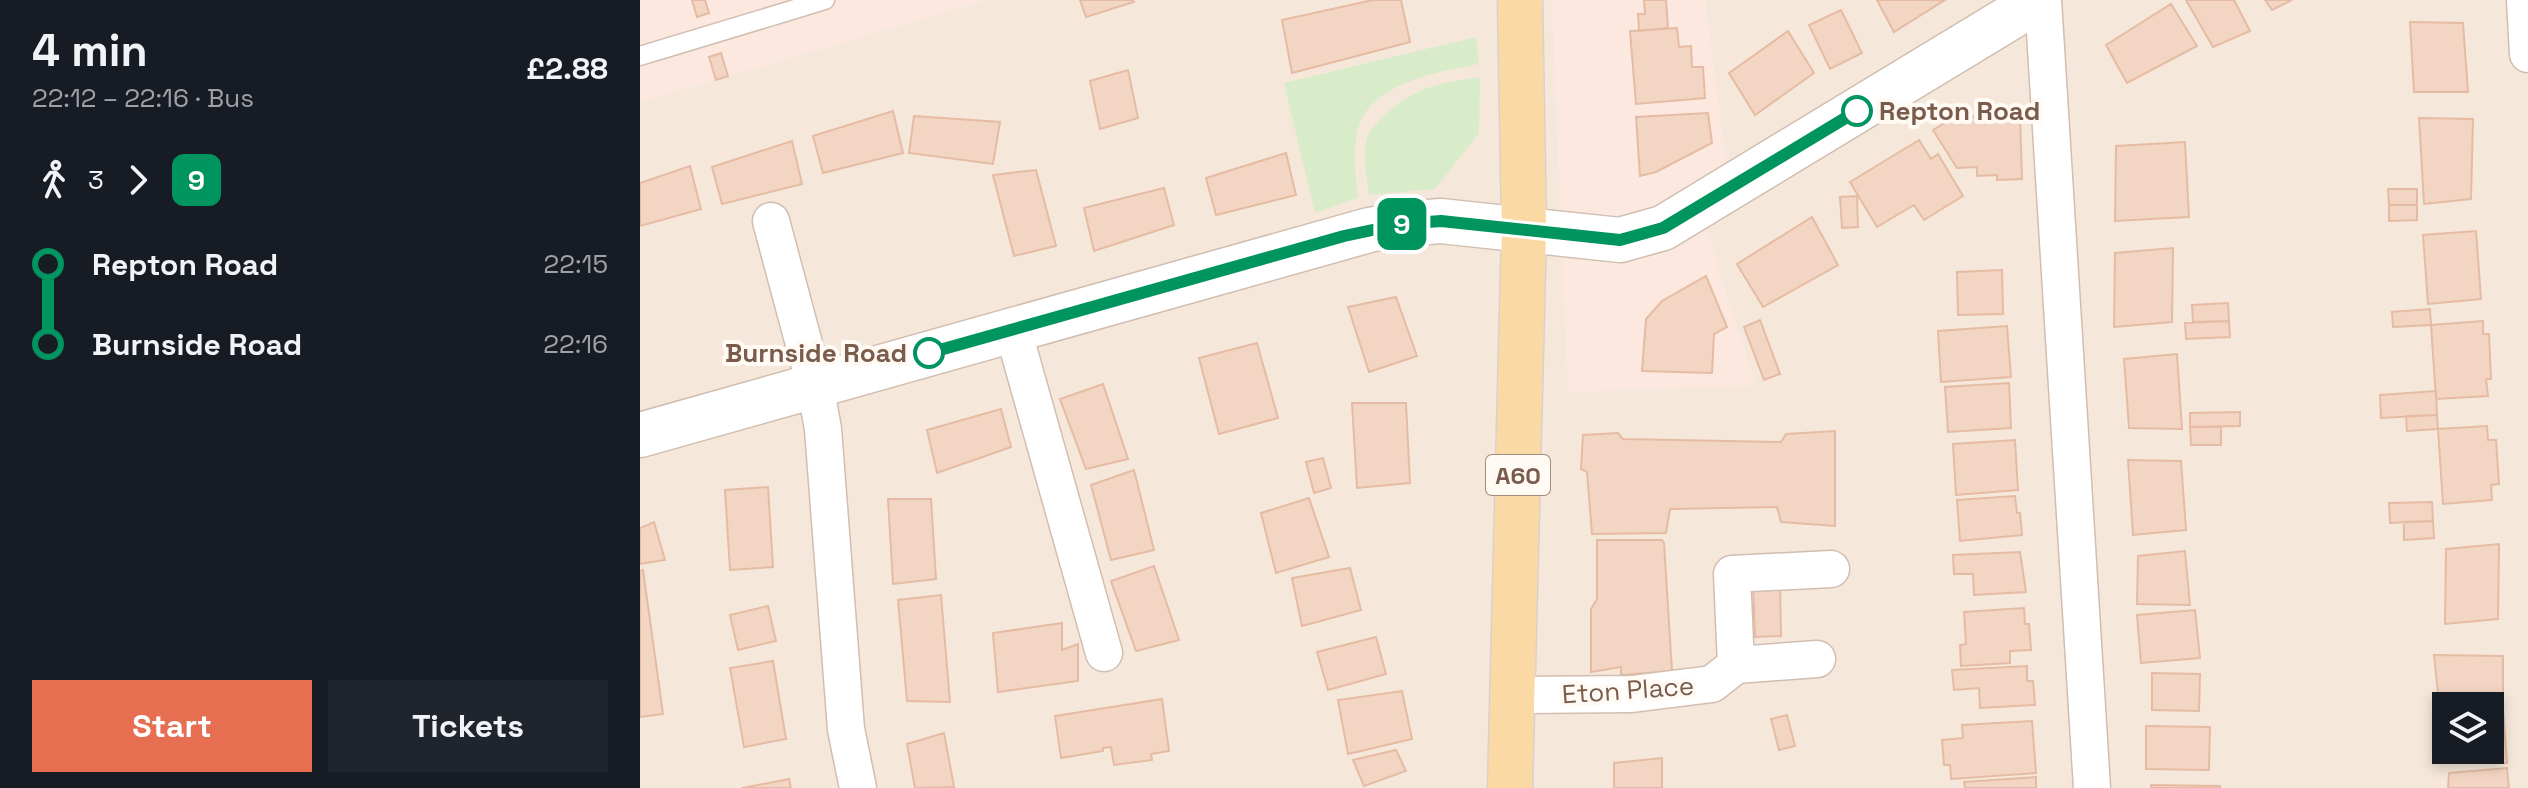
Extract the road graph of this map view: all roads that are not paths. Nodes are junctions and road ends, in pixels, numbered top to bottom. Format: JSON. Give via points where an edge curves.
{"nodes":[{"id":1,"x":825,"y":0,"type":"edge"},
{"id":2,"x":1520,"y":0,"type":"edge"},
{"id":3,"x":2041,"y":0,"type":"edge"},
{"id":4,"x":2525,"y":0,"type":"edge"},
{"id":5,"x":2528,"y":54,"type":"edge"},
{"id":6,"x":640,"y":56,"type":"edge"},
{"id":7,"x":771,"y":221,"type":"dead end"},
{"id":8,"x":1524,"y":230,"type":"junction"},
{"id":9,"x":1013,"y":330,"type":"junction"},
{"id":10,"x":815,"y":385,"type":"junction"},
{"id":11,"x":640,"y":435,"type":"edge"},
{"id":12,"x":1831,"y":569,"type":"dead end"},
{"id":13,"x":1104,"y":653,"type":"dead end"},
{"id":14,"x":1817,"y":659,"type":"dead end"},
{"id":15,"x":1736,"y":665,"type":"junction"},
{"id":16,"x":1513,"y":695,"type":"junction"},
{"id":17,"x":858,"y":788,"type":"edge"},
{"id":18,"x":1510,"y":788,"type":"edge"},
{"id":19,"x":2092,"y":788,"type":"edge"}],
"edges":[{"from":1,"to":6,"type":"lane"},
{"from":2,"to":8,"type":"main road","number":"A60"},
{"from":3,"to":8,"type":"street","via":[[1663,228],[1620,240]]},
{"from":3,"to":19,"type":"street"},
{"from":4,"to":5,"type":"street"},
{"from":7,"to":10,"type":"street"},
{"from":8,"to":9,"type":"street","via":[[1441,221],[1369,230]]},
{"from":8,"to":16,"type":"main road","number":"A60"},
{"from":9,"to":10,"type":"street"},
{"from":9,"to":13,"type":"street"},
{"from":10,"to":11,"type":"street"},
{"from":10,"to":17,"type":"street","via":[[823,429],[846,729]]},
{"from":12,"to":15,"type":"street","via":[[1732,574]]},
{"from":14,"to":15,"type":"street","name":"Eton Place"},
{"from":15,"to":16,"type":"street","name":"Eton Place","via":[[1712,684],[1632,694]]},
{"from":16,"to":18,"type":"main road","number":"A60"}]}
